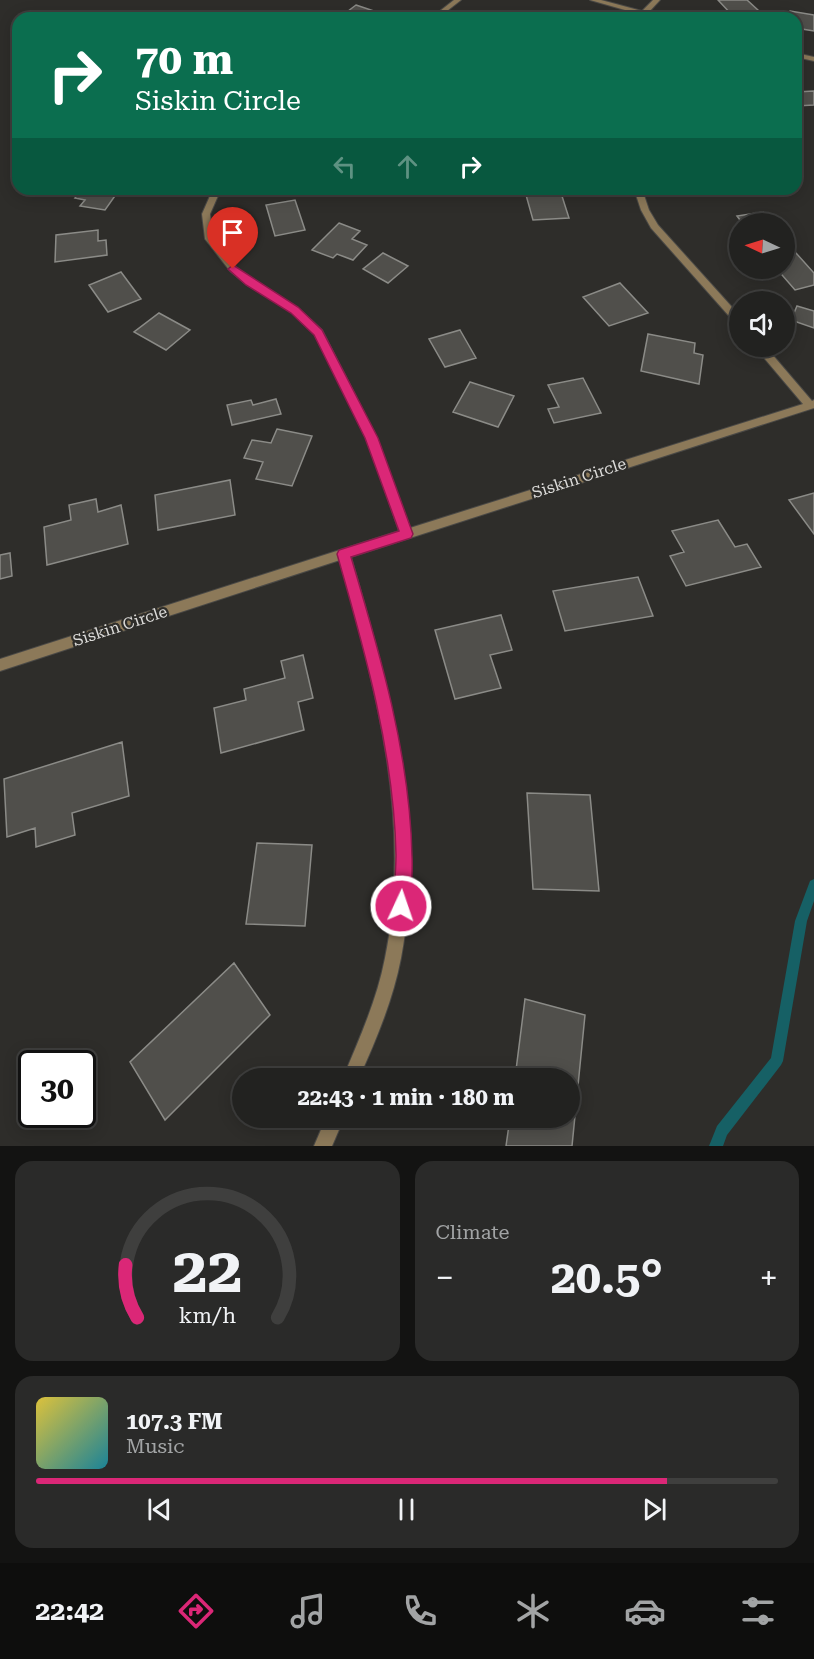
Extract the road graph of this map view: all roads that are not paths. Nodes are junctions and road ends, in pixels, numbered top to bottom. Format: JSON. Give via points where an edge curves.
{"nodes":[{"id":1,"x":458,"y":0,"type":"edge"},
{"id":2,"x":593,"y":0,"type":"edge"},
{"id":3,"x":657,"y":0,"type":"edge"},
{"id":4,"x":442,"y":12,"type":"edge"},
{"id":5,"x":640,"y":12,"type":"edge"},
{"id":6,"x":645,"y":12,"type":"edge"},
{"id":7,"x":214,"y":195,"type":"edge"},
{"id":8,"x":640,"y":195,"type":"edge"},
{"id":9,"x":729,"y":311,"type":"edge"},
{"id":10,"x":769,"y":357,"type":"edge"},
{"id":11,"x":812,"y":404,"type":"edge"},
{"id":12,"x":406,"y":534,"type":"junction"},
{"id":13,"x":344,"y":554,"type":"junction"},
{"id":14,"x":0,"y":665,"type":"edge"},
{"id":15,"x":355,"y":1068,"type":"edge"},
{"id":16,"x":331,"y":1128,"type":"edge"},
{"id":17,"x":323,"y":1146,"type":"edge"}],
"edges":[{"from":1,"to":4,"type":"street"},
{"from":2,"to":5,"type":"street"},
{"from":3,"to":6,"type":"street"},
{"from":7,"to":12,"type":"street","via":[[206,214],[209,239],[242,276],[295,310],[318,332],[372,438]]},
{"from":8,"to":9,"type":"street","via":[[654,226]]},
{"from":10,"to":11,"type":"street"},
{"from":11,"to":12,"type":"street","name":"Siskin Circle"},
{"from":12,"to":13,"type":"street","name":"Siskin Circle"},
{"from":13,"to":14,"type":"street","name":"Siskin Circle"},
{"from":13,"to":15,"type":"street","via":[[375,663],[390,738],[404,856],[393,957],[379,1011]]},
{"from":16,"to":17,"type":"street"}]}
